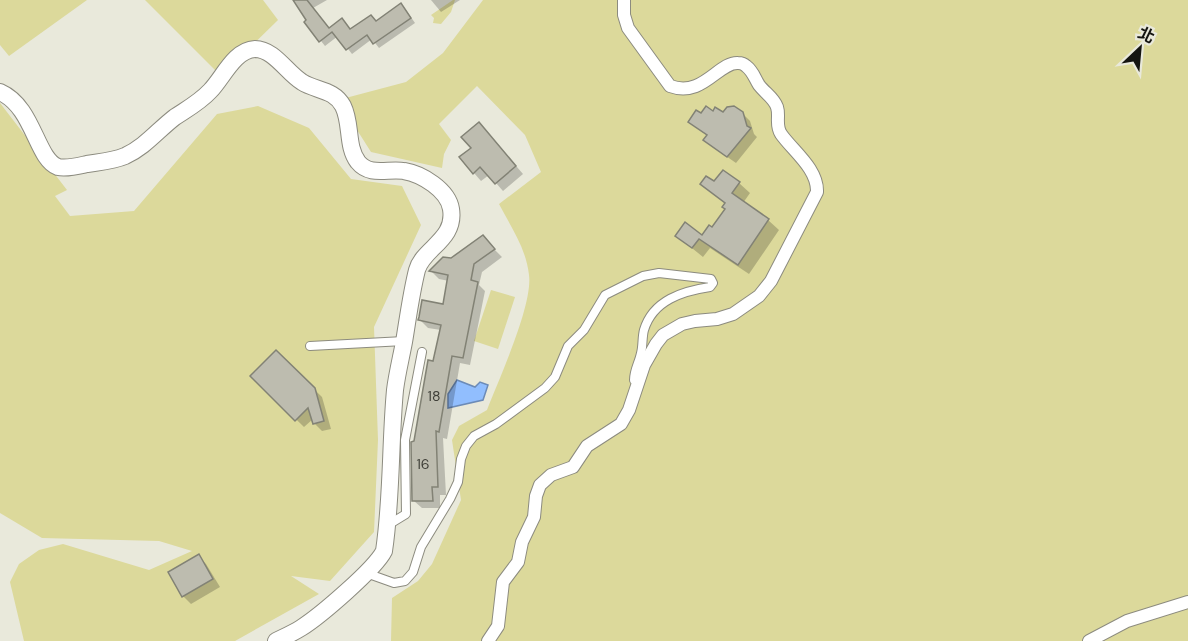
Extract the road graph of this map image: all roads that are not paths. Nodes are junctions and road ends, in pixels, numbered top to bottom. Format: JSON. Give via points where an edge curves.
{"nodes":[{"id":1,"x":624,"y":0,"type":"edge"},
{"id":2,"x":0,"y":84,"type":"edge"},
{"id":3,"x":0,"y":92,"type":"edge"},
{"id":4,"x":16,"y":103,"type":"junction"},
{"id":5,"x":404,"y":341,"type":"junction"},
{"id":6,"x":310,"y":346,"type":"dead end"},
{"id":7,"x":422,"y":352,"type":"dead end"},
{"id":8,"x":637,"y":380,"type":"junction"},
{"id":9,"x":387,"y":525,"type":"junction"},
{"id":10,"x":366,"y":573,"type":"junction"},
{"id":11,"x":1188,"y":602,"type":"edge"},
{"id":12,"x":276,"y":641,"type":"edge"},
{"id":13,"x":488,"y":641,"type":"edge"},
{"id":14,"x":1089,"y":641,"type":"edge"}],
"edges":[{"from":1,"to":8,"type":"street","via":[[628,28],[670,86],[694,86],[733,63],[747,66],[776,104],[779,131],[805,163],[817,188],[812,205],[759,296],[733,314],[691,321],[670,331],[656,344]]},
{"from":2,"to":4,"type":"lane"},
{"from":3,"to":4,"type":"street"},
{"from":4,"to":5,"type":"street","via":[[32,126],[44,155],[55,165],[71,167],[110,160],[135,150],[204,97],[243,53],[256,49],[270,54],[301,82],[329,92],[339,101],[346,114],[352,149],[364,168],[410,172],[431,183],[448,199],[452,214],[445,237],[418,266]]},
{"from":5,"to":6,"type":"lane"},
{"from":5,"to":9,"type":"street","via":[[395,388]]},
{"from":7,"to":9,"type":"lane","via":[[405,440],[406,514]]},
{"from":8,"to":10,"type":"lane","via":[[634,371],[653,311],[676,295],[710,287],[711,279],[659,273],[643,276],[605,295],[584,330],[568,346],[560,367],[545,388],[474,436],[466,446],[458,482],[421,547],[413,572],[405,581],[394,583]]},
{"from":8,"to":13,"type":"street","via":[[621,424],[587,446],[572,468],[551,475],[540,485],[534,517],[518,562],[503,582],[498,626]]},
{"from":9,"to":10,"type":"street","via":[[384,551]]},
{"from":10,"to":12,"type":"street","via":[[302,627]]},
{"from":11,"to":14,"type":"street","via":[[1127,621]]}]}
